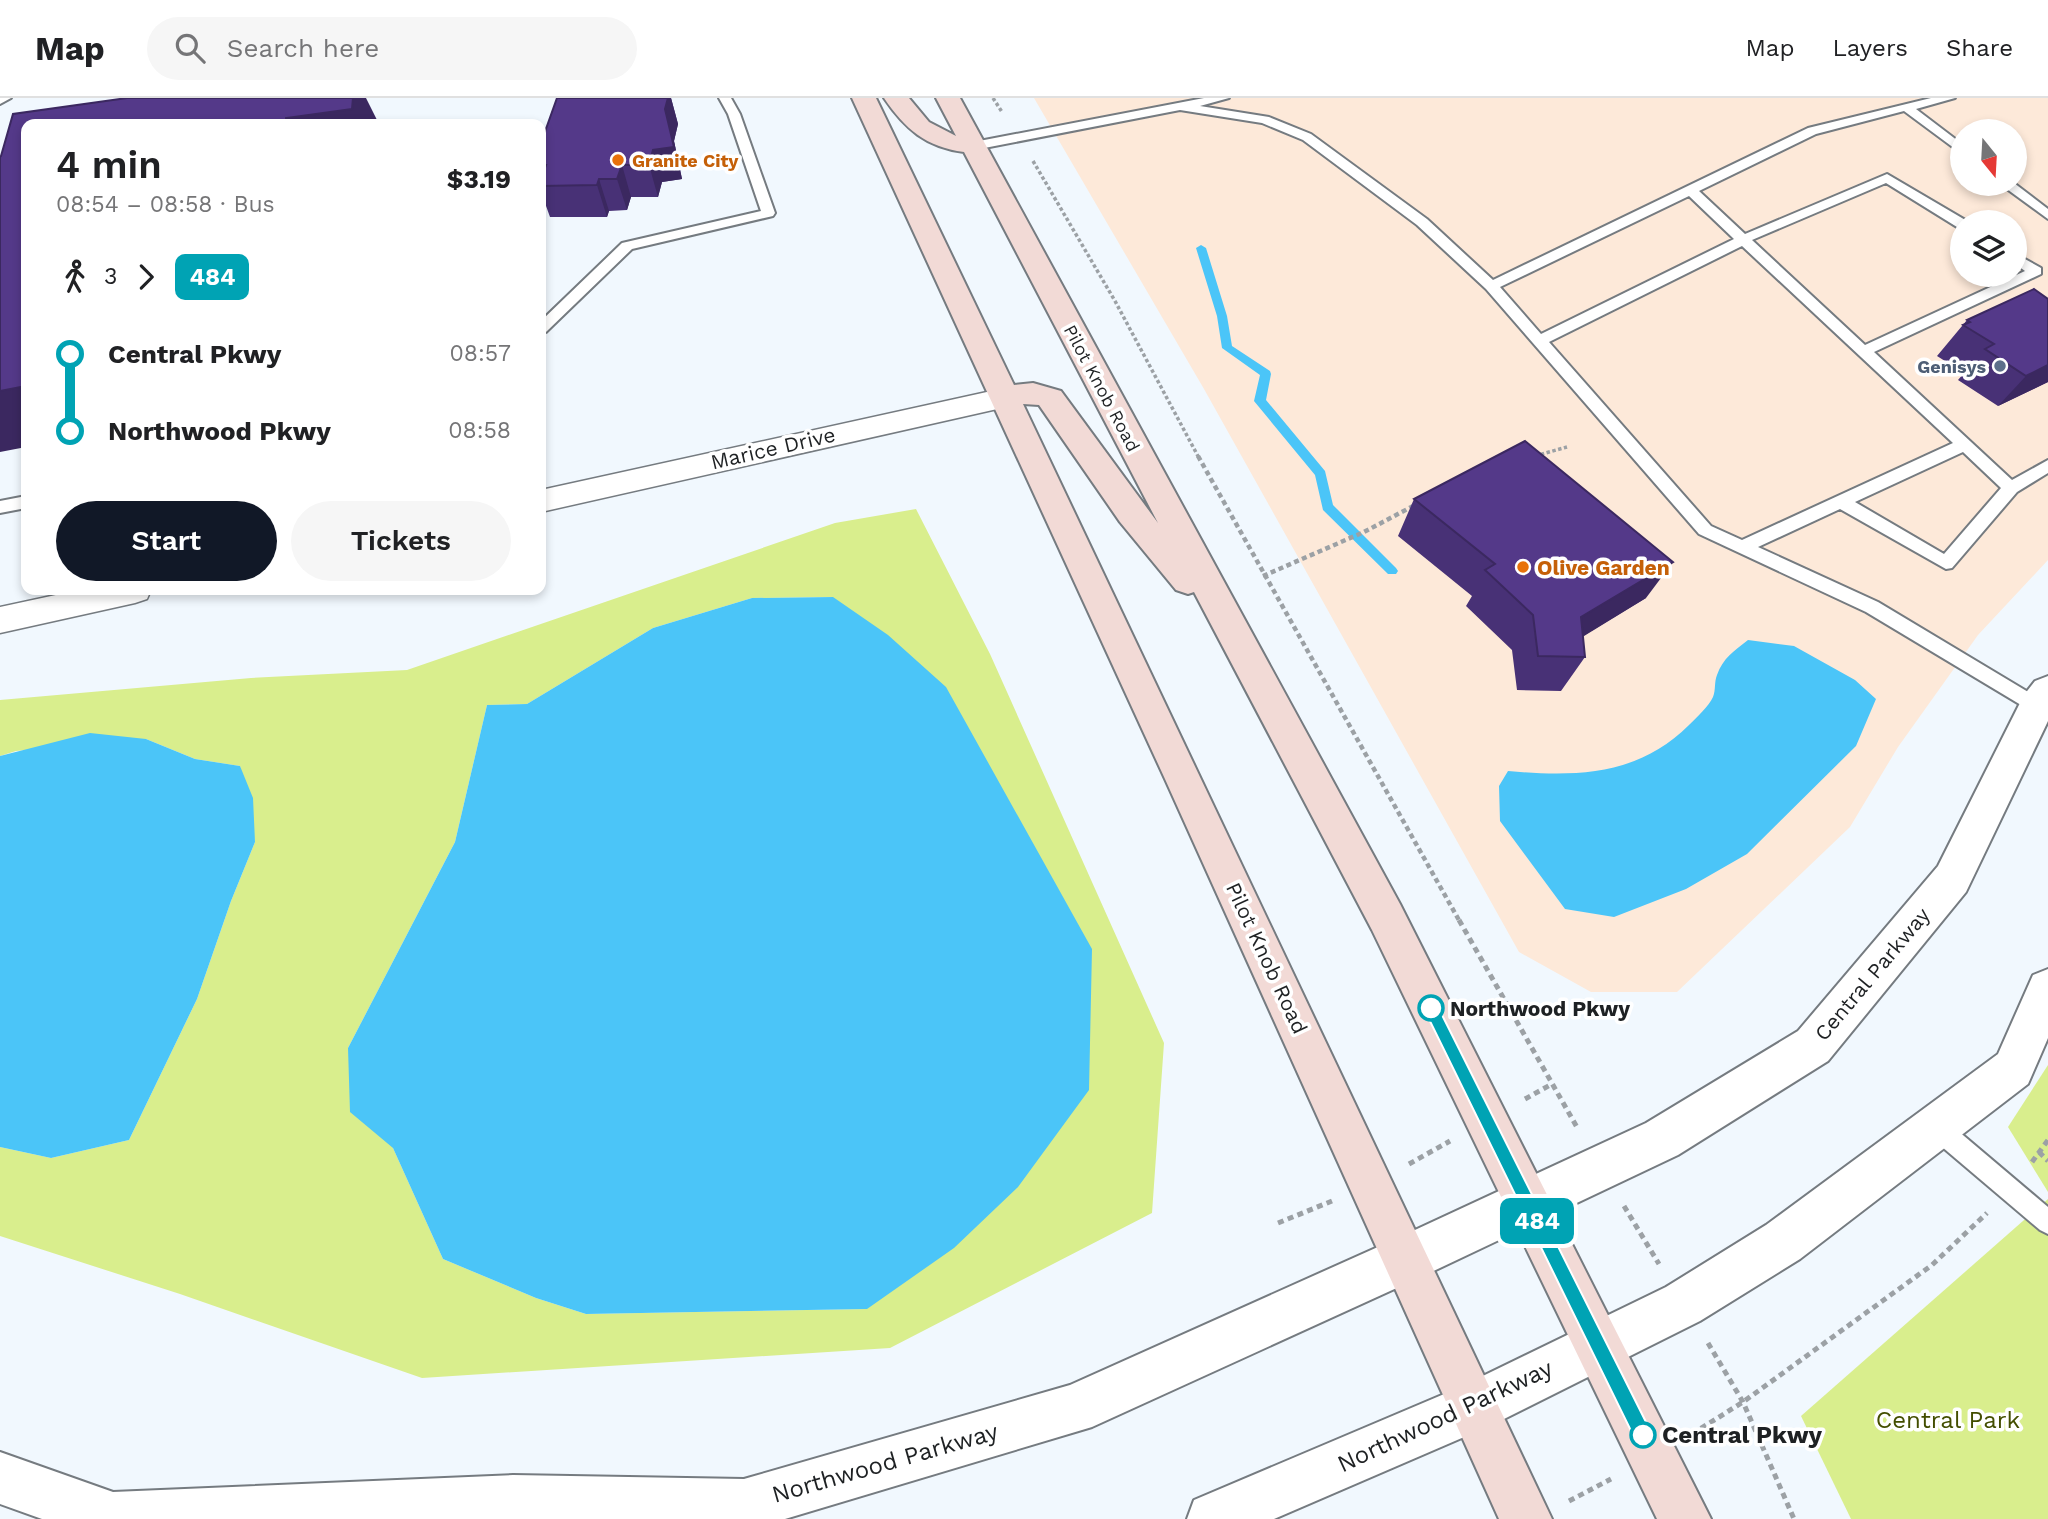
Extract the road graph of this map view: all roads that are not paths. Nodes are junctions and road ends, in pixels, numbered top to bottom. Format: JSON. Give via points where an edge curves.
{"nodes":[{"id":1,"x":5,"y":98,"type":"edge"},
{"id":2,"x":725,"y":98,"type":"edge"},
{"id":3,"x":864,"y":98,"type":"edge"},
{"id":4,"x":896,"y":98,"type":"edge"},
{"id":5,"x":948,"y":98,"type":"edge"},
{"id":6,"x":1223,"y":98,"type":"edge"},
{"id":7,"x":1949,"y":98,"type":"edge"},
{"id":8,"x":0,"y":100,"type":"edge"},
{"id":9,"x":1900,"y":103,"type":"edge"},
{"id":10,"x":1182,"y":107,"type":"junction"},
{"id":11,"x":1950,"y":141,"type":"edge"},
{"id":12,"x":974,"y":146,"type":"junction"},
{"id":13,"x":1690,"y":190,"type":"junction"},
{"id":14,"x":2023,"y":196,"type":"edge"},
{"id":15,"x":2048,"y":215,"type":"edge"},
{"id":16,"x":1950,"y":217,"type":"edge"},
{"id":17,"x":1744,"y":239,"type":"junction"},
{"id":18,"x":2027,"y":265,"type":"edge"},
{"id":19,"x":2042,"y":275,"type":"edge"},
{"id":20,"x":1491,"y":286,"type":"junction"},
{"id":21,"x":546,"y":324,"type":"edge"},
{"id":22,"x":1539,"y":341,"type":"junction"},
{"id":23,"x":1864,"y":351,"type":"junction"},
{"id":24,"x":1005,"y":398,"type":"junction"},
{"id":25,"x":1964,"y":445,"type":"junction"},
{"id":26,"x":2048,"y":466,"type":"edge"},
{"id":27,"x":2011,"y":488,"type":"junction"},
{"id":28,"x":546,"y":499,"type":"edge"},
{"id":29,"x":1841,"y":502,"type":"junction"},
{"id":30,"x":21,"y":503,"type":"edge"},
{"id":31,"x":0,"y":507,"type":"edge"},
{"id":32,"x":1743,"y":547,"type":"junction"},
{"id":33,"x":112,"y":595,"type":"edge"},
{"id":34,"x":0,"y":620,"type":"edge"},
{"id":35,"x":1230,"y":630,"type":"junction"},
{"id":36,"x":2042,"y":699,"type":"edge"},
{"id":37,"x":2048,"y":989,"type":"edge"},
{"id":38,"x":1936,"y":1127,"type":"junction"},
{"id":39,"x":1527,"y":1201,"type":"junction"},
{"id":40,"x":2048,"y":1222,"type":"edge"},
{"id":41,"x":1406,"y":1259,"type":"junction"},
{"id":42,"x":1598,"y":1344,"type":"junction"},
{"id":43,"x":1474,"y":1408,"type":"junction"},
{"id":44,"x":0,"y":1478,"type":"edge"},
{"id":45,"x":662,"y":1510,"type":"edge"},
{"id":46,"x":114,"y":1519,"type":"edge"},
{"id":47,"x":1213,"y":1519,"type":"edge"},
{"id":48,"x":1526,"y":1519,"type":"edge"},
{"id":49,"x":1685,"y":1519,"type":"edge"}],
"edges":[{"from":1,"to":8,"type":"lane"},
{"from":2,"to":21,"type":"lane","via":[[768,213],[626,246]]},
{"from":3,"to":24,"type":"main road","name":"Pilot Knob Road"},
{"from":4,"to":12,"type":"main road","via":[[928,135]]},
{"from":5,"to":12,"type":"main road","name":"Pilot Knob Road"},
{"from":6,"to":10,"type":"lane"},
{"from":7,"to":9,"type":"lane"},
{"from":9,"to":11,"type":"lane"},
{"from":9,"to":13,"type":"lane","via":[[1812,131]]},
{"from":10,"to":12,"type":"lane"},
{"from":10,"to":20,"type":"lane","via":[[1265,120],[1307,137],[1422,222]]},
{"from":12,"to":35,"type":"main road","name":"Pilot Knob Road"},
{"from":13,"to":17,"type":"lane"},
{"from":13,"to":20,"type":"lane"},
{"from":14,"to":15,"type":"lane"},
{"from":16,"to":17,"type":"lane","via":[[1887,178]]},
{"from":17,"to":22,"type":"lane"},
{"from":17,"to":23,"type":"lane"},
{"from":18,"to":19,"type":"lane"},
{"from":19,"to":23,"type":"lane"},
{"from":20,"to":22,"type":"lane"},
{"from":22,"to":32,"type":"lane","via":[[1705,530]]},
{"from":23,"to":25,"type":"lane"},
{"from":24,"to":28,"type":"street","name":"Marice Drive"},
{"from":24,"to":35,"type":"main road","name":"Pilot Knob Road","via":[[1026,392],[1050,398],[1145,531]]},
{"from":24,"to":41,"type":"main road","name":"Pilot Knob Road"},
{"from":25,"to":27,"type":"lane"},
{"from":25,"to":29,"type":"lane"},
{"from":26,"to":27,"type":"lane"},
{"from":27,"to":29,"type":"lane","via":[[1946,563]]},
{"from":29,"to":32,"type":"lane"},
{"from":30,"to":31,"type":"lane"},
{"from":32,"to":36,"type":"lane","via":[[1871,607]]},
{"from":33,"to":34,"type":"street"},
{"from":35,"to":39,"type":"main road","name":"Pilot Knob Road","via":[[1387,917]]},
{"from":36,"to":39,"type":"street","name":"Central Parkway","via":[[1952,879],[1813,1046],[1662,1139]]},
{"from":37,"to":38,"type":"street","via":[[2014,1069]]},
{"from":38,"to":40,"type":"lane"},
{"from":38,"to":42,"type":"street","via":[[1783,1242],[1683,1304]]},
{"from":39,"to":41,"type":"street","name":"Northwood Parkway"},
{"from":39,"to":42,"type":"main road","name":"Pilot Knob Road"},
{"from":41,"to":43,"type":"main road","name":"Pilot Knob Road"},
{"from":41,"to":45,"type":"street","name":"Northwood Parkway","via":[[1074,1409],[744,1504]]},
{"from":42,"to":43,"type":"street","name":"Northwood Parkway"},
{"from":42,"to":49,"type":"main road","name":"Pilot Knob Road"},
{"from":43,"to":47,"type":"street","name":"Northwood Parkway"},
{"from":43,"to":48,"type":"main road","name":"Pilot Knob Road"},
{"from":44,"to":46,"type":"street","name":"Northwood Parkway"},
{"from":45,"to":46,"type":"street","name":"Northwood Parkway","via":[[513,1501]]}]}
